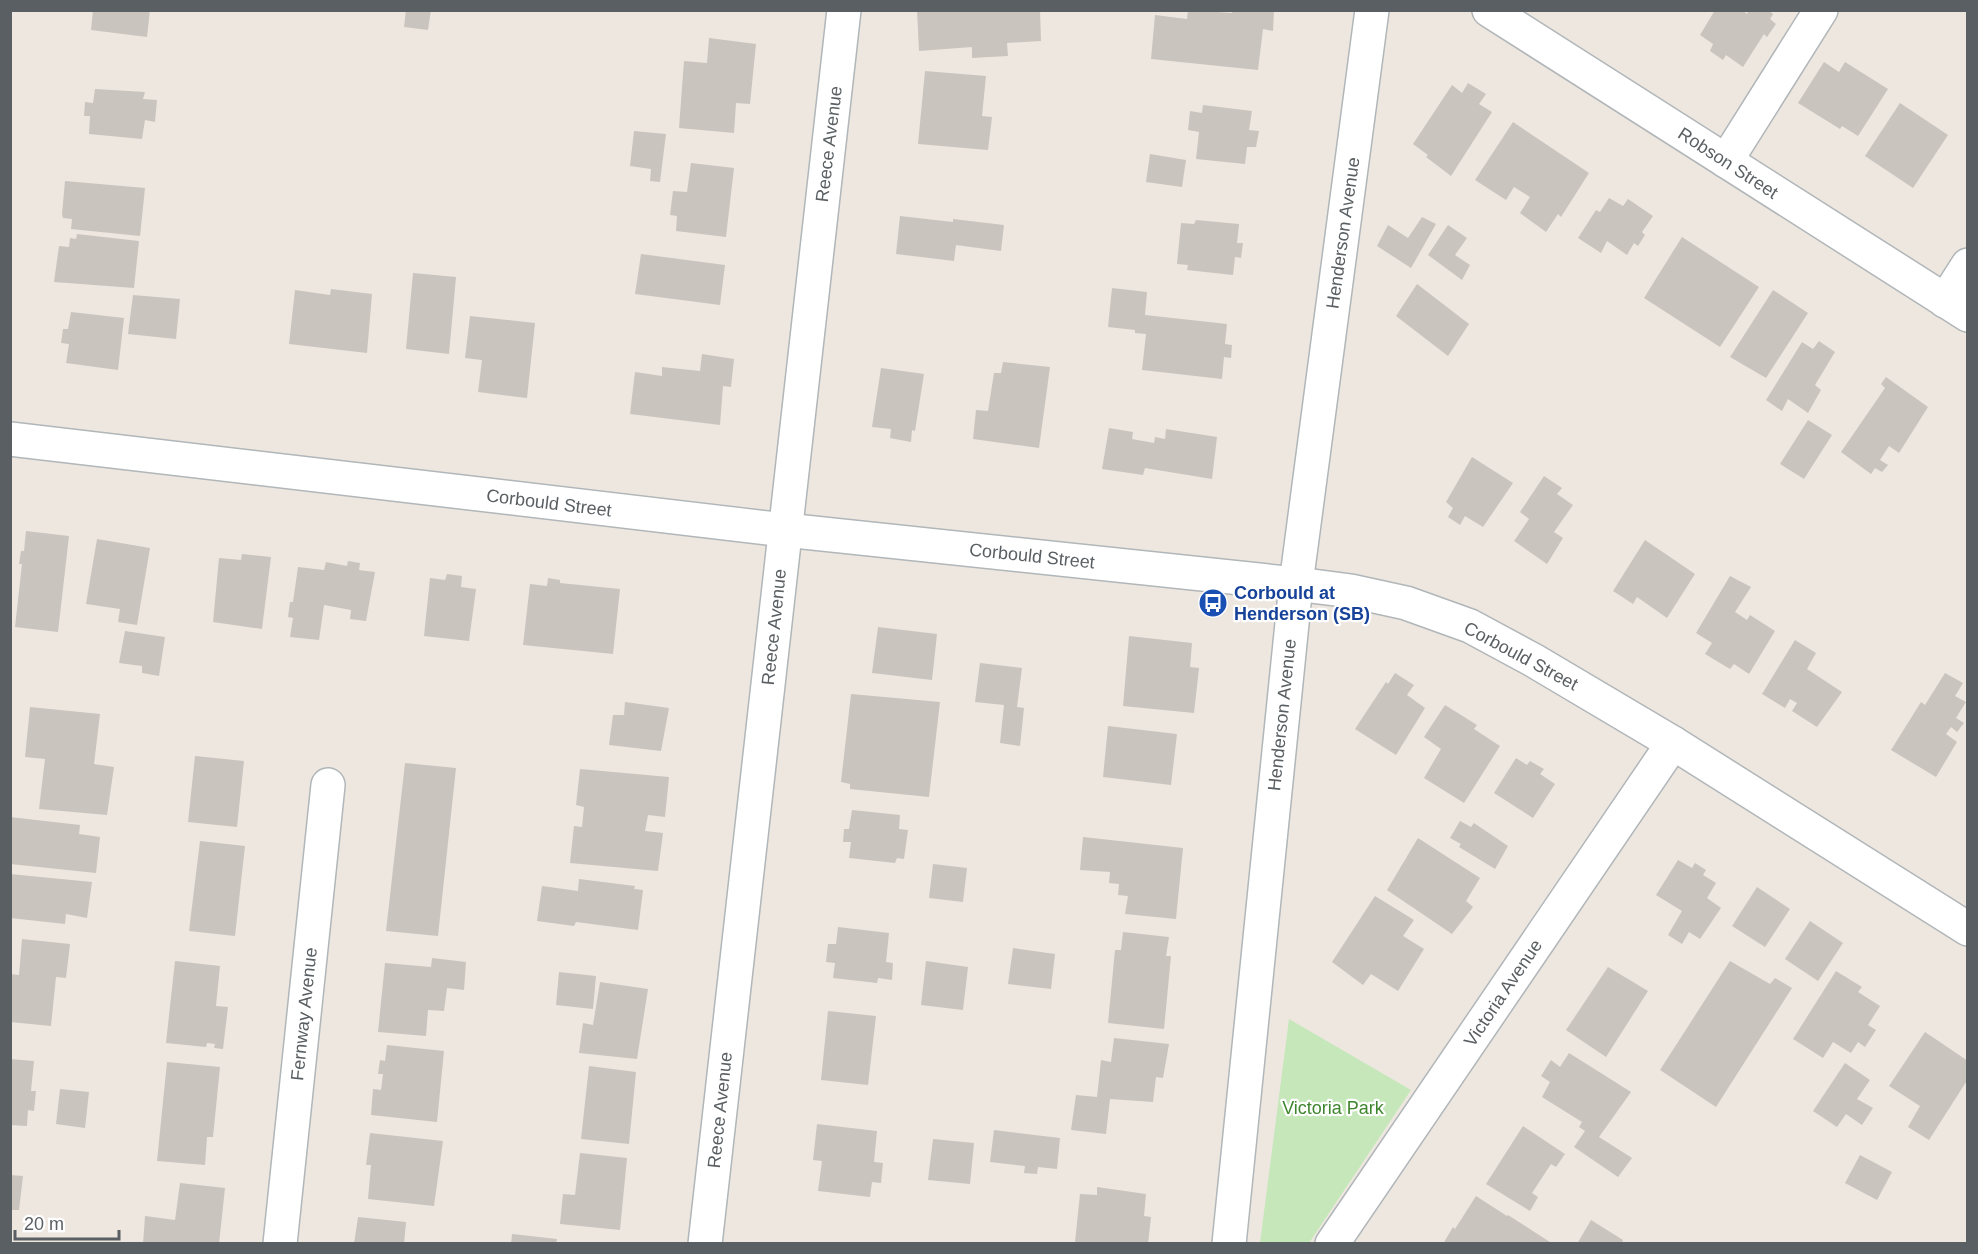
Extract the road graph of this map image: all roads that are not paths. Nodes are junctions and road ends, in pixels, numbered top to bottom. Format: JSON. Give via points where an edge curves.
{"nodes":[{"id":1,"x":844,"y":10,"type":"edge"},
{"id":2,"x":1372,"y":10,"type":"edge"},
{"id":3,"x":1489,"y":10,"type":"edge"},
{"id":4,"x":1821,"y":10,"type":"edge"},
{"id":5,"x":1726,"y":161,"type":"junction"},
{"id":6,"x":1968,"y":265,"type":"edge"},
{"id":7,"x":1956,"y":308,"type":"edge"},
{"id":8,"x":10,"y":439,"type":"edge"},
{"id":9,"x":784,"y":530,"type":"junction"},
{"id":10,"x":1296,"y":584,"type":"junction"},
{"id":11,"x":1674,"y":743,"type":"junction"},
{"id":12,"x":328,"y":784,"type":"dead end"},
{"id":13,"x":1968,"y":929,"type":"edge"},
{"id":14,"x":280,"y":1244,"type":"edge"},
{"id":15,"x":705,"y":1244,"type":"edge"},
{"id":16,"x":1229,"y":1244,"type":"edge"},
{"id":17,"x":1332,"y":1244,"type":"edge"}],
"edges":[{"from":1,"to":9,"type":"street","name":"Reece Avenue"},
{"from":2,"to":10,"type":"street","name":"Henderson Avenue"},
{"from":3,"to":5,"type":"street","name":"Robson Street"},
{"from":4,"to":5,"type":"street"},
{"from":5,"to":7,"type":"street","name":"Robson Street"},
{"from":6,"to":7,"type":"street"},
{"from":8,"to":9,"type":"street","name":"Corbould Street"},
{"from":9,"to":10,"type":"street","name":"Corbould Street"},
{"from":9,"to":15,"type":"street","name":"Reece Avenue"},
{"from":10,"to":11,"type":"street","name":"Corbould Street","via":[[1406,603],[1470,626]]},
{"from":10,"to":16,"type":"street","name":"Henderson Avenue"},
{"from":11,"to":13,"type":"street","name":"Corbould Street"},
{"from":11,"to":17,"type":"street","name":"Victoria Avenue"},
{"from":12,"to":14,"type":"street","name":"Fernway Avenue"}]}
